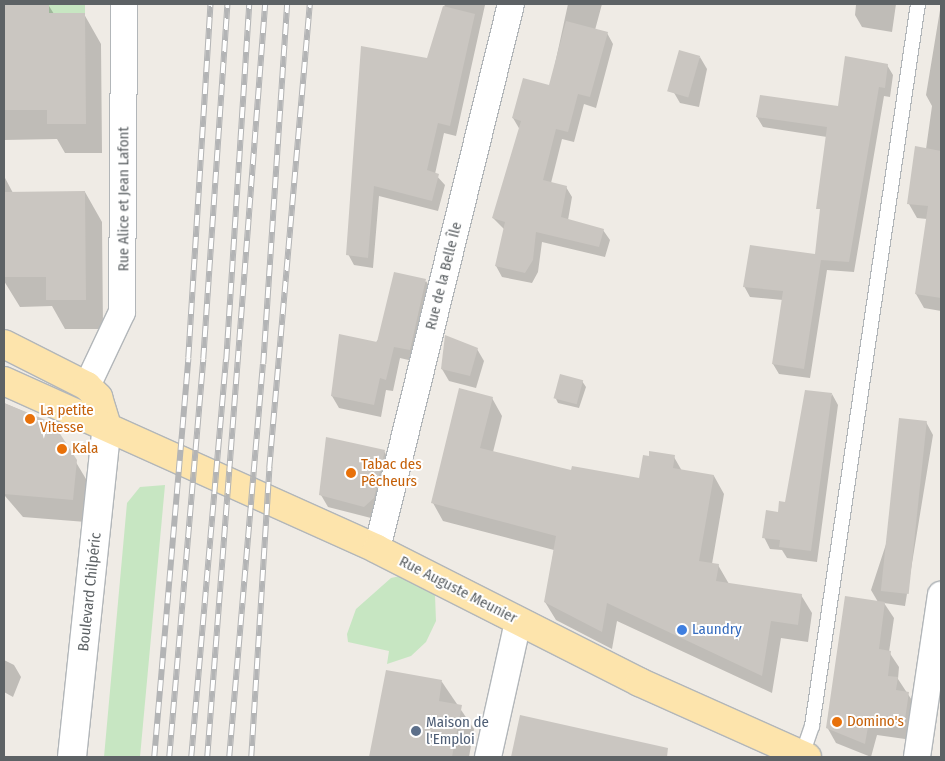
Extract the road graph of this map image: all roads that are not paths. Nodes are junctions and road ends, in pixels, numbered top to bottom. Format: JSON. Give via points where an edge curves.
{"nodes":[{"id":1,"x":124,"y":4,"type":"edge"},
{"id":2,"x":511,"y":4,"type":"edge"},
{"id":3,"x":918,"y":4,"type":"edge"},
{"id":4,"x":4,"y":344,"type":"edge"},
{"id":5,"x":4,"y":381,"type":"edge"},
{"id":6,"x":88,"y":386,"type":"junction"},
{"id":7,"x":107,"y":426,"type":"junction"},
{"id":8,"x":377,"y":549,"type":"junction"},
{"id":9,"x":941,"y":595,"type":"edge"},
{"id":10,"x":518,"y":622,"type":"junction"},
{"id":11,"x":805,"y":756,"type":"edge"},
{"id":12,"x":72,"y":757,"type":"edge"},
{"id":13,"x":488,"y":757,"type":"edge"},
{"id":14,"x":918,"y":757,"type":"edge"}],
"edges":[{"from":1,"to":6,"type":"street","name":"Rue Alice et Jean Lafont","via":[[122,312]]},
{"from":2,"to":8,"type":"street","name":"Rue de la Belle Île"},
{"from":3,"to":11,"type":"lane"},
{"from":4,"to":6,"type":"main road"},
{"from":5,"to":7,"type":"main road","name":"Rue Auguste Meunier"},
{"from":6,"to":7,"type":"main road","via":[[98,398]]},
{"from":7,"to":8,"type":"main road","name":"Rue Auguste Meunier"},
{"from":7,"to":12,"type":"street","name":"Boulevard Chilpéric"},
{"from":8,"to":10,"type":"main road","name":"Rue Auguste Meunier"},
{"from":9,"to":14,"type":"street"},
{"from":10,"to":11,"type":"main road","name":"Rue Auguste Meunier"},
{"from":10,"to":13,"type":"street"}]}
